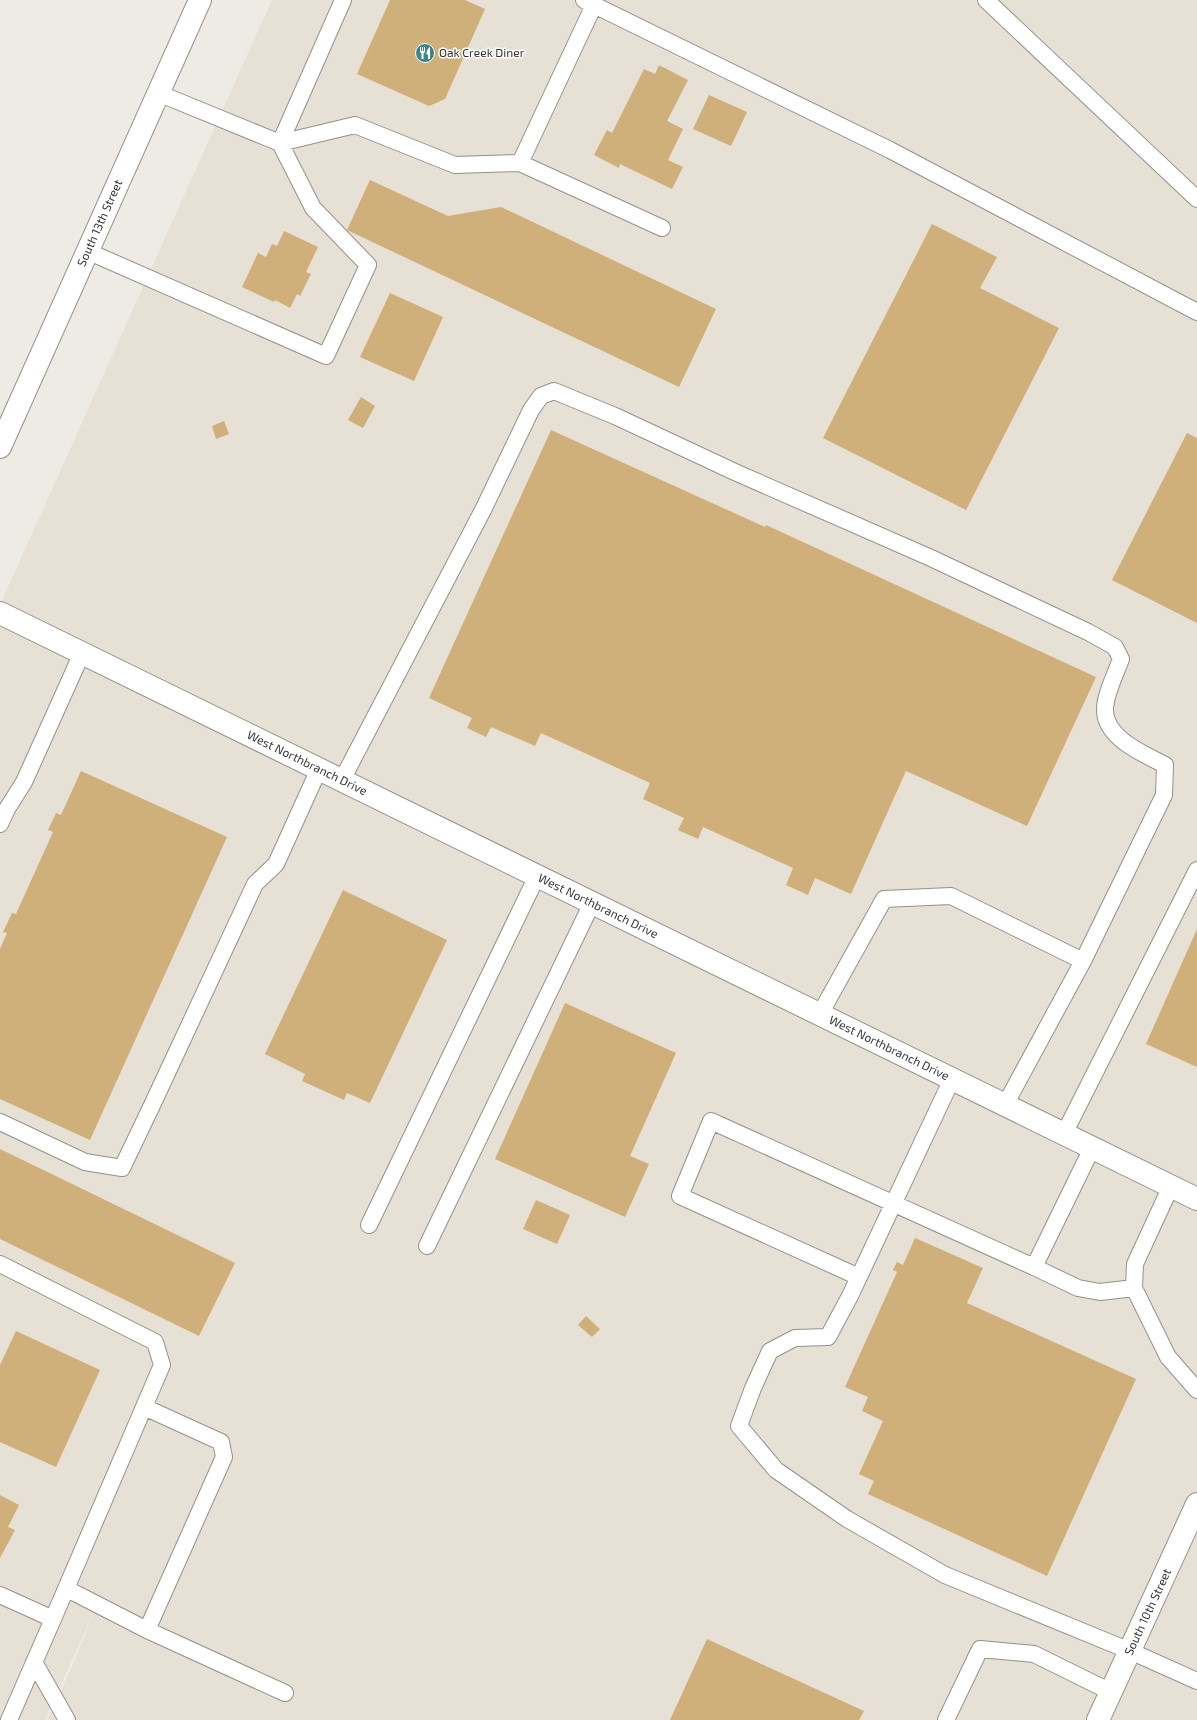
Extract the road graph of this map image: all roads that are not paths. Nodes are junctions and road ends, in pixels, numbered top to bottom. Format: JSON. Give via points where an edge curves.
{"nodes":[{"id":1,"x":200,"y":0,"type":"edge"},
{"id":2,"x":343,"y":0,"type":"edge"},
{"id":3,"x":986,"y":0,"type":"edge"},
{"id":4,"x":589,"y":3,"type":"edge"},
{"id":5,"x":158,"y":93,"type":"junction"},
{"id":6,"x":280,"y":143,"type":"junction"},
{"id":7,"x":520,"y":162,"type":"junction"},
{"id":8,"x":1197,"y":199,"type":"edge"},
{"id":9,"x":662,"y":228,"type":"dead end"},
{"id":10,"x":87,"y":251,"type":"junction"},
{"id":11,"x":1197,"y":312,"type":"edge"},
{"id":12,"x":0,"y":446,"type":"edge"},
{"id":13,"x":0,"y":613,"type":"edge"},
{"id":14,"x":82,"y":653,"type":"junction"},
{"id":15,"x":319,"y":769,"type":"junction"},
{"id":16,"x":342,"y":780,"type":"junction"},
{"id":17,"x":0,"y":824,"type":"edge"},
{"id":18,"x":1197,"y":870,"type":"edge"},
{"id":19,"x":537,"y":876,"type":"junction"},
{"id":20,"x":592,"y":903,"type":"junction"},
{"id":21,"x":1083,"y":961,"type":"junction"},
{"id":22,"x":820,"y":1014,"type":"junction"},
{"id":23,"x":952,"y":1079,"type":"junction"},
{"id":24,"x":1005,"y":1105,"type":"junction"},
{"id":25,"x":0,"y":1122,"type":"edge"},
{"id":26,"x":1064,"y":1134,"type":"junction"},
{"id":27,"x":1092,"y":1148,"type":"junction"},
{"id":28,"x":1171,"y":1186,"type":"junction"},
{"id":29,"x":1197,"y":1199,"type":"edge"},
{"id":30,"x":893,"y":1204,"type":"junction"},
{"id":31,"x":369,"y":1225,"type":"dead end"},
{"id":32,"x":428,"y":1246,"type":"dead end"},
{"id":33,"x":0,"y":1264,"type":"edge"},
{"id":34,"x":1034,"y":1268,"type":"junction"},
{"id":35,"x":859,"y":1277,"type":"junction"},
{"id":36,"x":1134,"y":1288,"type":"junction"},
{"id":37,"x":1197,"y":1390,"type":"edge"},
{"id":38,"x":144,"y":1407,"type":"junction"},
{"id":39,"x":1197,"y":1504,"type":"edge"},
{"id":40,"x":67,"y":1589,"type":"junction"},
{"id":41,"x":0,"y":1595,"type":"edge"},
{"id":42,"x":53,"y":1619,"type":"junction"},
{"id":43,"x":147,"y":1630,"type":"junction"},
{"id":44,"x":1130,"y":1651,"type":"junction"},
{"id":45,"x":34,"y":1662,"type":"junction"},
{"id":46,"x":1197,"y":1681,"type":"edge"},
{"id":47,"x":1111,"y":1692,"type":"junction"},
{"id":48,"x":285,"y":1693,"type":"dead end"},
{"id":49,"x":1100,"y":1719,"type":"edge"},
{"id":50,"x":9,"y":1720,"type":"edge"},
{"id":51,"x":67,"y":1720,"type":"edge"},
{"id":52,"x":946,"y":1720,"type":"edge"}],
"edges":[{"from":1,"to":5,"type":"street","name":"South 13th Street"},
{"from":2,"to":6,"type":"lane"},
{"from":3,"to":8,"type":"lane"},
{"from":4,"to":7,"type":"lane"},
{"from":4,"to":11,"type":"lane","via":[[890,150]]},
{"from":5,"to":6,"type":"lane"},
{"from":5,"to":10,"type":"street","name":"South 13th Street"},
{"from":6,"to":7,"type":"lane","via":[[355,126],[455,165]]},
{"from":6,"to":10,"type":"lane","via":[[313,208],[368,265],[326,356]]},
{"from":7,"to":9,"type":"lane"},
{"from":10,"to":12,"type":"street","name":"South 13th Street"},
{"from":13,"to":14,"type":"street","name":"West Northbranch Drive"},
{"from":14,"to":15,"type":"street","name":"West Northbranch Drive"},
{"from":14,"to":17,"type":"lane","via":[[24,782]]},
{"from":15,"to":16,"type":"street","name":"West Northbranch Drive"},
{"from":15,"to":25,"type":"lane","via":[[276,864],[255,884],[122,1168],[85,1162]]},
{"from":16,"to":19,"type":"street","name":"West Northbranch Drive"},
{"from":16,"to":21,"type":"lane","via":[[484,508],[531,410],[542,396],[554,391],[930,558],[1115,647],[1121,659],[1105,709],[1108,725],[1126,745],[1165,765],[1164,795]]},
{"from":18,"to":26,"type":"lane"},
{"from":19,"to":20,"type":"street","name":"West Northbranch Drive"},
{"from":19,"to":31,"type":"lane"},
{"from":20,"to":22,"type":"street","name":"West Northbranch Drive"},
{"from":20,"to":32,"type":"lane"},
{"from":21,"to":22,"type":"lane","via":[[951,896],[884,899]]},
{"from":21,"to":24,"type":"lane"},
{"from":22,"to":23,"type":"street","name":"West Northbranch Drive"},
{"from":23,"to":24,"type":"street","name":"West Northbranch Drive"},
{"from":23,"to":30,"type":"lane"},
{"from":24,"to":26,"type":"street","name":"West Northbranch Drive"},
{"from":26,"to":27,"type":"street","name":"West Northbranch Drive"},
{"from":27,"to":28,"type":"street","name":"West Northbranch Drive"},
{"from":27,"to":34,"type":"lane"},
{"from":28,"to":29,"type":"street","name":"West Northbranch Drive"},
{"from":28,"to":36,"type":"lane","via":[[1135,1264]]},
{"from":30,"to":34,"type":"lane"},
{"from":30,"to":35,"type":"lane"},
{"from":30,"to":35,"type":"lane","via":[[711,1121],[680,1196]]},
{"from":33,"to":38,"type":"lane","via":[[155,1342],[162,1365]]},
{"from":34,"to":36,"type":"lane","via":[[1078,1288],[1100,1292]]},
{"from":35,"to":44,"type":"lane","via":[[828,1337],[795,1338],[770,1350],[739,1426],[776,1470],[847,1519],[945,1575]]},
{"from":36,"to":37,"type":"lane","via":[[1168,1357]]},
{"from":38,"to":40,"type":"lane"},
{"from":38,"to":43,"type":"lane","via":[[221,1442],[224,1458]]},
{"from":39,"to":44,"type":"street","name":"South 10th Street"},
{"from":40,"to":42,"type":"lane"},
{"from":40,"to":43,"type":"lane"},
{"from":41,"to":42,"type":"lane"},
{"from":42,"to":45,"type":"lane"},
{"from":43,"to":48,"type":"lane"},
{"from":44,"to":46,"type":"lane"},
{"from":44,"to":47,"type":"street","name":"South 10th Street"},
{"from":45,"to":50,"type":"lane"},
{"from":45,"to":51,"type":"lane"},
{"from":47,"to":49,"type":"street","name":"South 10th Street"},
{"from":47,"to":52,"type":"lane","via":[[1034,1654],[980,1650]]}]}
